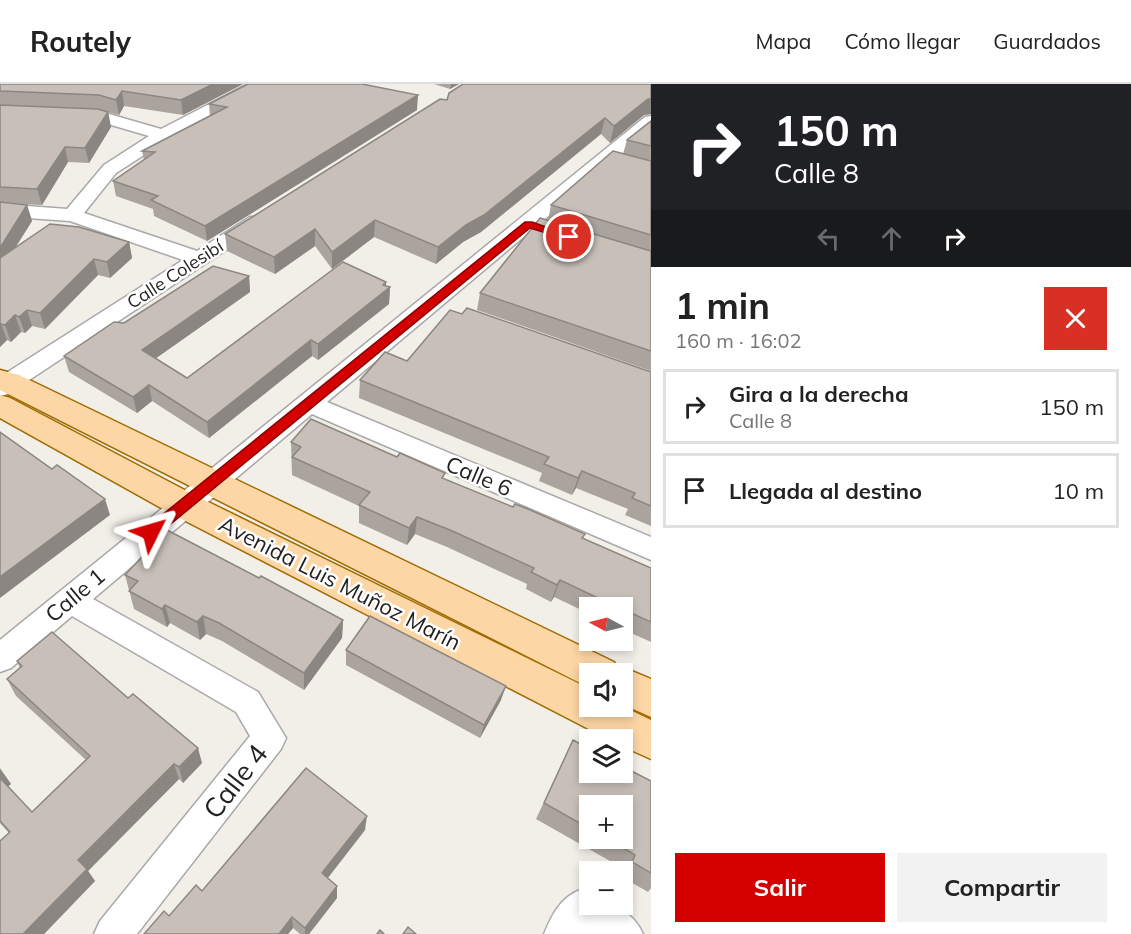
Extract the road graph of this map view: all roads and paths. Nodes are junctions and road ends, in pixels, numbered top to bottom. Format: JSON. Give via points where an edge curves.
{"nodes":[{"id":1,"x":260,"y":84,"type":"edge"},
{"id":2,"x":0,"y":112,"type":"edge"},
{"id":3,"x":651,"y":121,"type":"edge"},
{"id":4,"x":163,"y":135,"type":"junction"},
{"id":5,"x":277,"y":208,"type":"edge"},
{"id":6,"x":0,"y":210,"type":"edge"},
{"id":7,"x":72,"y":215,"type":"junction"},
{"id":8,"x":198,"y":258,"type":"junction"},
{"id":9,"x":2,"y":389,"type":"edge"},
{"id":10,"x":308,"y":403,"type":"junction"},
{"id":11,"x":211,"y":483,"type":"junction"},
{"id":12,"x":184,"y":504,"type":"junction"},
{"id":13,"x":651,"y":549,"type":"edge"},
{"id":14,"x":69,"y":600,"type":"junction"},
{"id":15,"x":0,"y":658,"type":"edge"},
{"id":16,"x":579,"y":664,"type":"edge"},
{"id":17,"x":633,"y":690,"type":"edge"},
{"id":18,"x":651,"y":699,"type":"edge"},
{"id":19,"x":651,"y":740,"type":"edge"},
{"id":20,"x":113,"y":934,"type":"edge"},
{"id":21,"x":563,"y":934,"type":"edge"},
{"id":22,"x":624,"y":934,"type":"edge"}],
"edges":[{"from":1,"to":4,"type":"street"},
{"from":2,"to":4,"type":"street","via":[[102,117]]},
{"from":3,"to":10,"type":"street","name":"Calle 1","via":[[617,162],[443,308]]},
{"from":4,"to":7,"type":"street","via":[[111,169]]},
{"from":5,"to":8,"type":"street","name":"Calle Colesibí"},
{"from":6,"to":7,"type":"street"},
{"from":7,"to":8,"type":"street"},
{"from":8,"to":9,"type":"street","name":"Calle Colesibí"},
{"from":9,"to":11,"type":"main road","name":"Avenida Luis Muñoz Marín"},
{"from":9,"to":12,"type":"main road","name":"Avenida Luis Muñoz Marín"},
{"from":10,"to":11,"type":"street","name":"Calle 1"},
{"from":10,"to":13,"type":"street","name":"Calle 6"},
{"from":11,"to":12,"type":"street","name":"Calle 1"},
{"from":11,"to":16,"type":"main road","name":"Avenida Luis Muñoz Marín"},
{"from":12,"to":14,"type":"street","name":"Calle 1"},
{"from":12,"to":19,"type":"main road","name":"Avenida Luis Muñoz Marín"},
{"from":14,"to":15,"type":"street","name":"Calle 1"},
{"from":14,"to":20,"type":"street","name":"Calle 4","via":[[247,702],[269,738]]},
{"from":17,"to":18,"type":"main road"},
{"from":21,"to":22,"type":"street","via":[[580,909]]}]}
